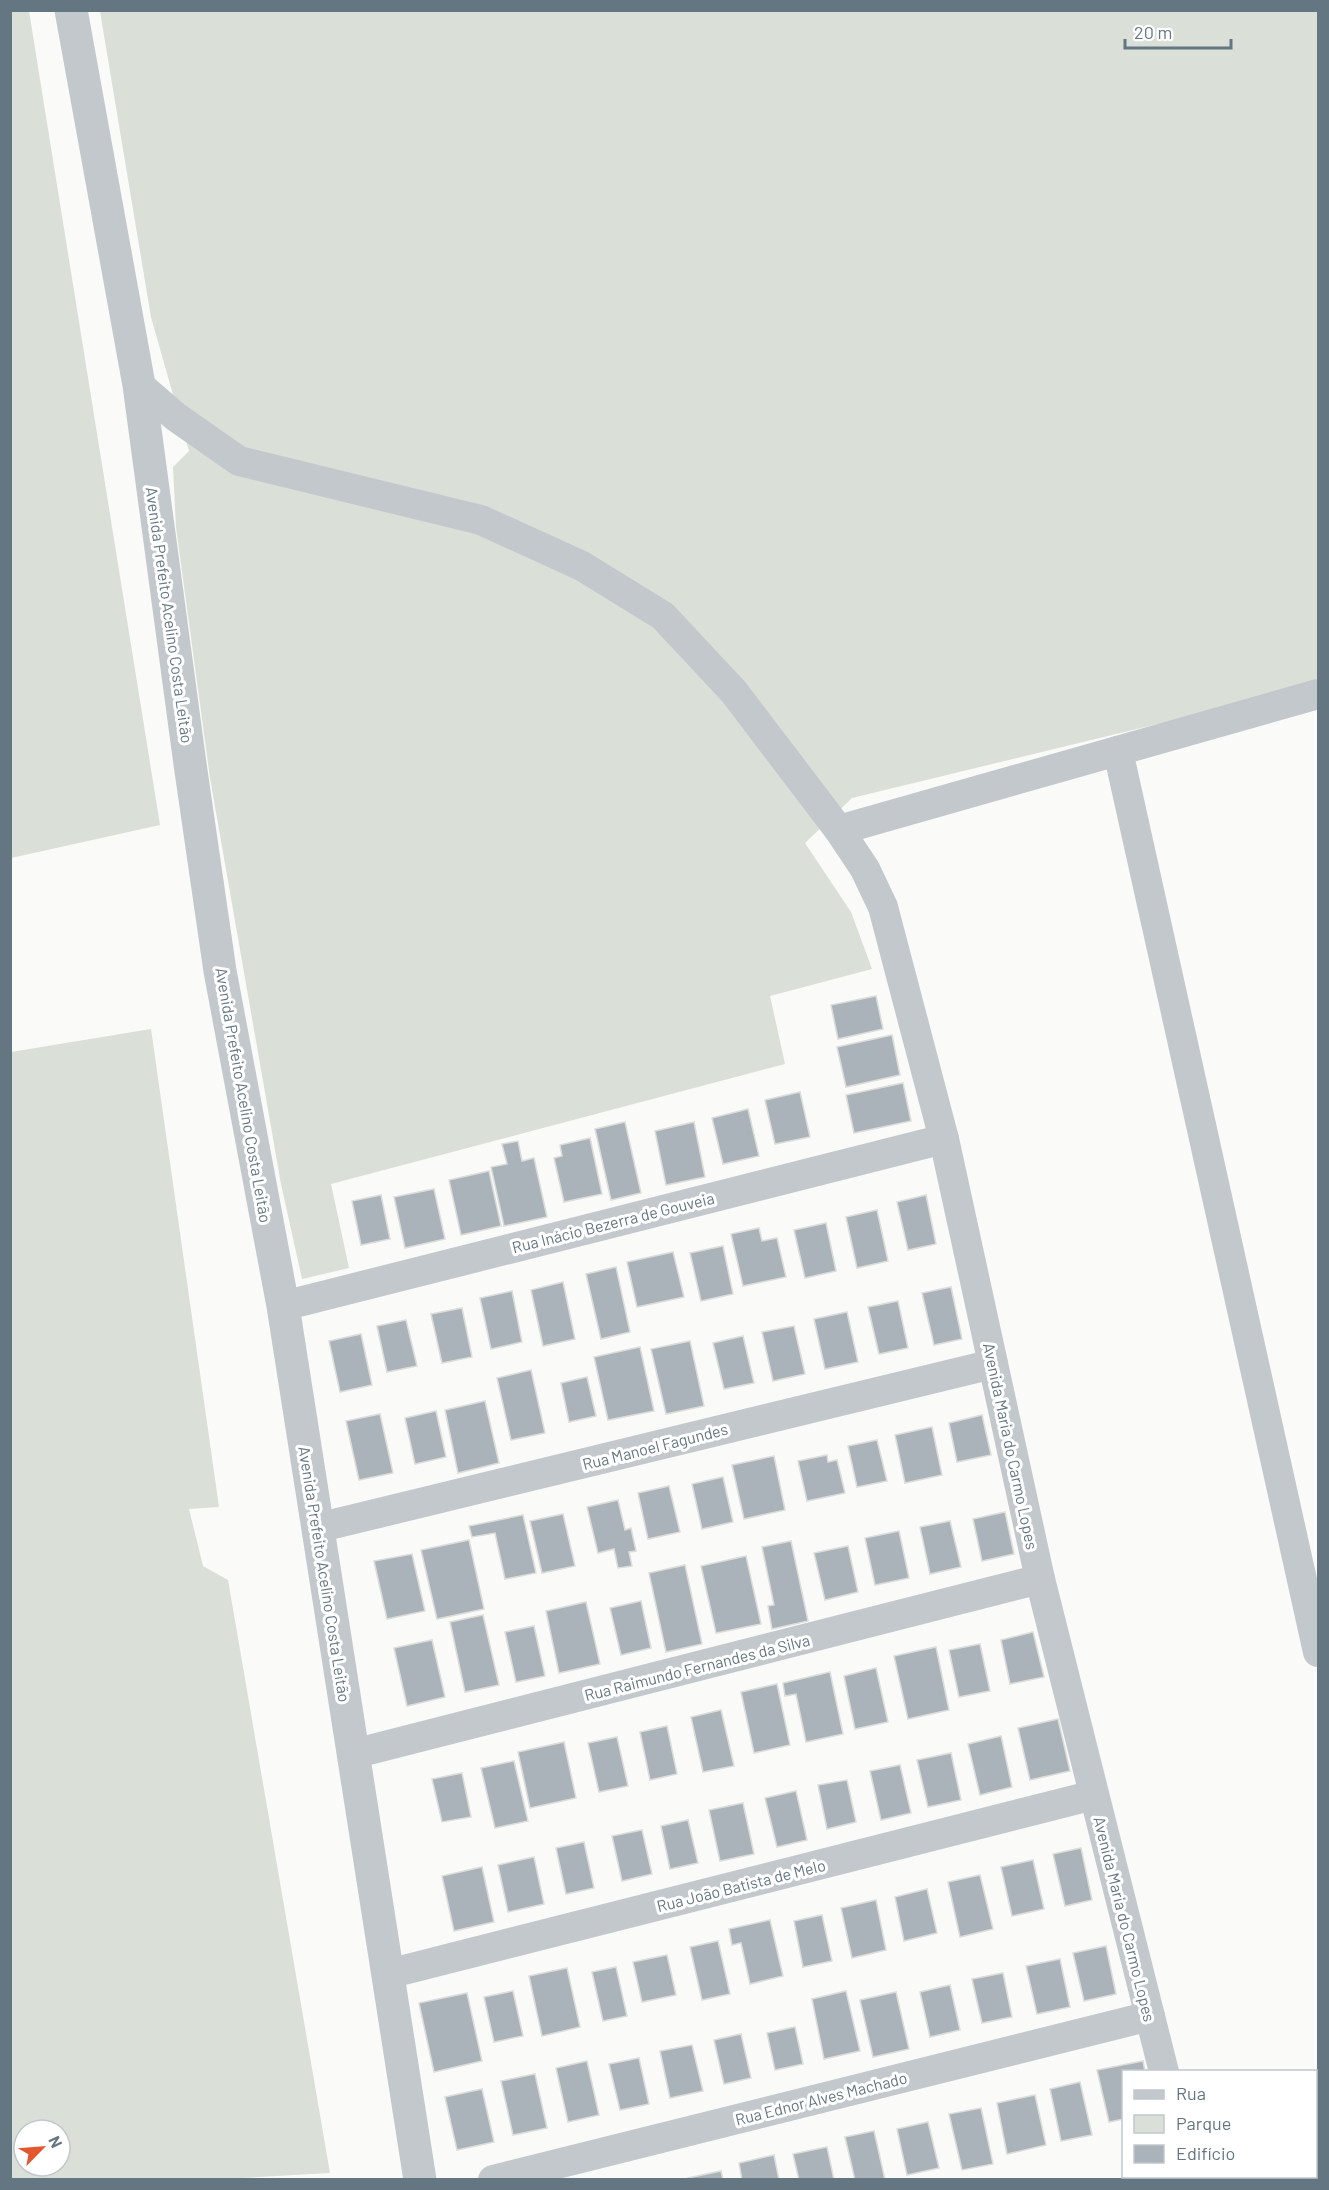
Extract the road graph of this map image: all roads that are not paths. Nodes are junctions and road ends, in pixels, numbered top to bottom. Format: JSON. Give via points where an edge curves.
{"nodes":[{"id":1,"x":71,"y":10,"type":"edge"},
{"id":2,"x":139,"y":385,"type":"junction"},
{"id":3,"x":1318,"y":694,"type":"edge"},
{"id":4,"x":1118,"y":751,"type":"junction"},
{"id":5,"x":839,"y":830,"type":"junction"},
{"id":6,"x":944,"y":1139,"type":"junction"},
{"id":7,"x":283,"y":1306,"type":"junction"},
{"id":8,"x":993,"y":1364,"type":"junction"},
{"id":9,"x":318,"y":1528,"type":"junction"},
{"id":10,"x":1040,"y":1579,"type":"junction"},
{"id":11,"x":1318,"y":1652,"type":"edge"},
{"id":12,"x":353,"y":1754,"type":"junction"},
{"id":13,"x":1094,"y":1795,"type":"junction"},
{"id":14,"x":388,"y":1974,"type":"junction"},
{"id":15,"x":1150,"y":2016,"type":"junction"},
{"id":16,"x":1164,"y":2070,"type":"edge"},
{"id":17,"x":420,"y":2180,"type":"edge"},
{"id":18,"x":493,"y":2180,"type":"edge"}],
"edges":[{"from":1,"to":2,"type":"street","name":"Avenida Prefeito Acelino Costa Leitão"},
{"from":2,"to":5,"type":"street","name":"Avenida Maria do Carmo Lopes","via":[[176,417],[239,460],[481,520],[582,566],[663,616],[734,692]]},
{"from":2,"to":7,"type":"street","name":"Avenida Prefeito Acelino Costa Leitão","via":[[220,971]]},
{"from":3,"to":4,"type":"street"},
{"from":4,"to":5,"type":"street"},
{"from":4,"to":11,"type":"street"},
{"from":5,"to":6,"type":"street","name":"Avenida Maria do Carmo Lopes","via":[[865,869],[883,907]]},
{"from":6,"to":7,"type":"street","name":"Rua Inácio Bezerra de Gouveia"},
{"from":6,"to":8,"type":"street","name":"Avenida Maria do Carmo Lopes"},
{"from":7,"to":9,"type":"street","name":"Avenida Prefeito Acelino Costa Leitão"},
{"from":8,"to":9,"type":"street","name":"Rua Manoel Fagundes"},
{"from":8,"to":10,"type":"street","name":"Avenida Maria do Carmo Lopes"},
{"from":9,"to":12,"type":"street","name":"Avenida Prefeito Acelino Costa Leitão"},
{"from":10,"to":12,"type":"street","name":"Rua Raimundo Fernandes da Silva"},
{"from":10,"to":13,"type":"street","name":"Avenida Maria do Carmo Lopes"},
{"from":12,"to":14,"type":"street","name":"Avenida Prefeito Acelino Costa Leitão"},
{"from":13,"to":14,"type":"street","name":"Rua João Batista de Melo"},
{"from":13,"to":15,"type":"street","name":"Avenida Maria do Carmo Lopes"},
{"from":14,"to":17,"type":"street","name":"Avenida Prefeito Acelino Costa Leitão"},
{"from":15,"to":16,"type":"street","name":"Avenida Maria do Carmo Lopes"},
{"from":15,"to":18,"type":"street","name":"Rua Ednor Alves Machado"}]}
